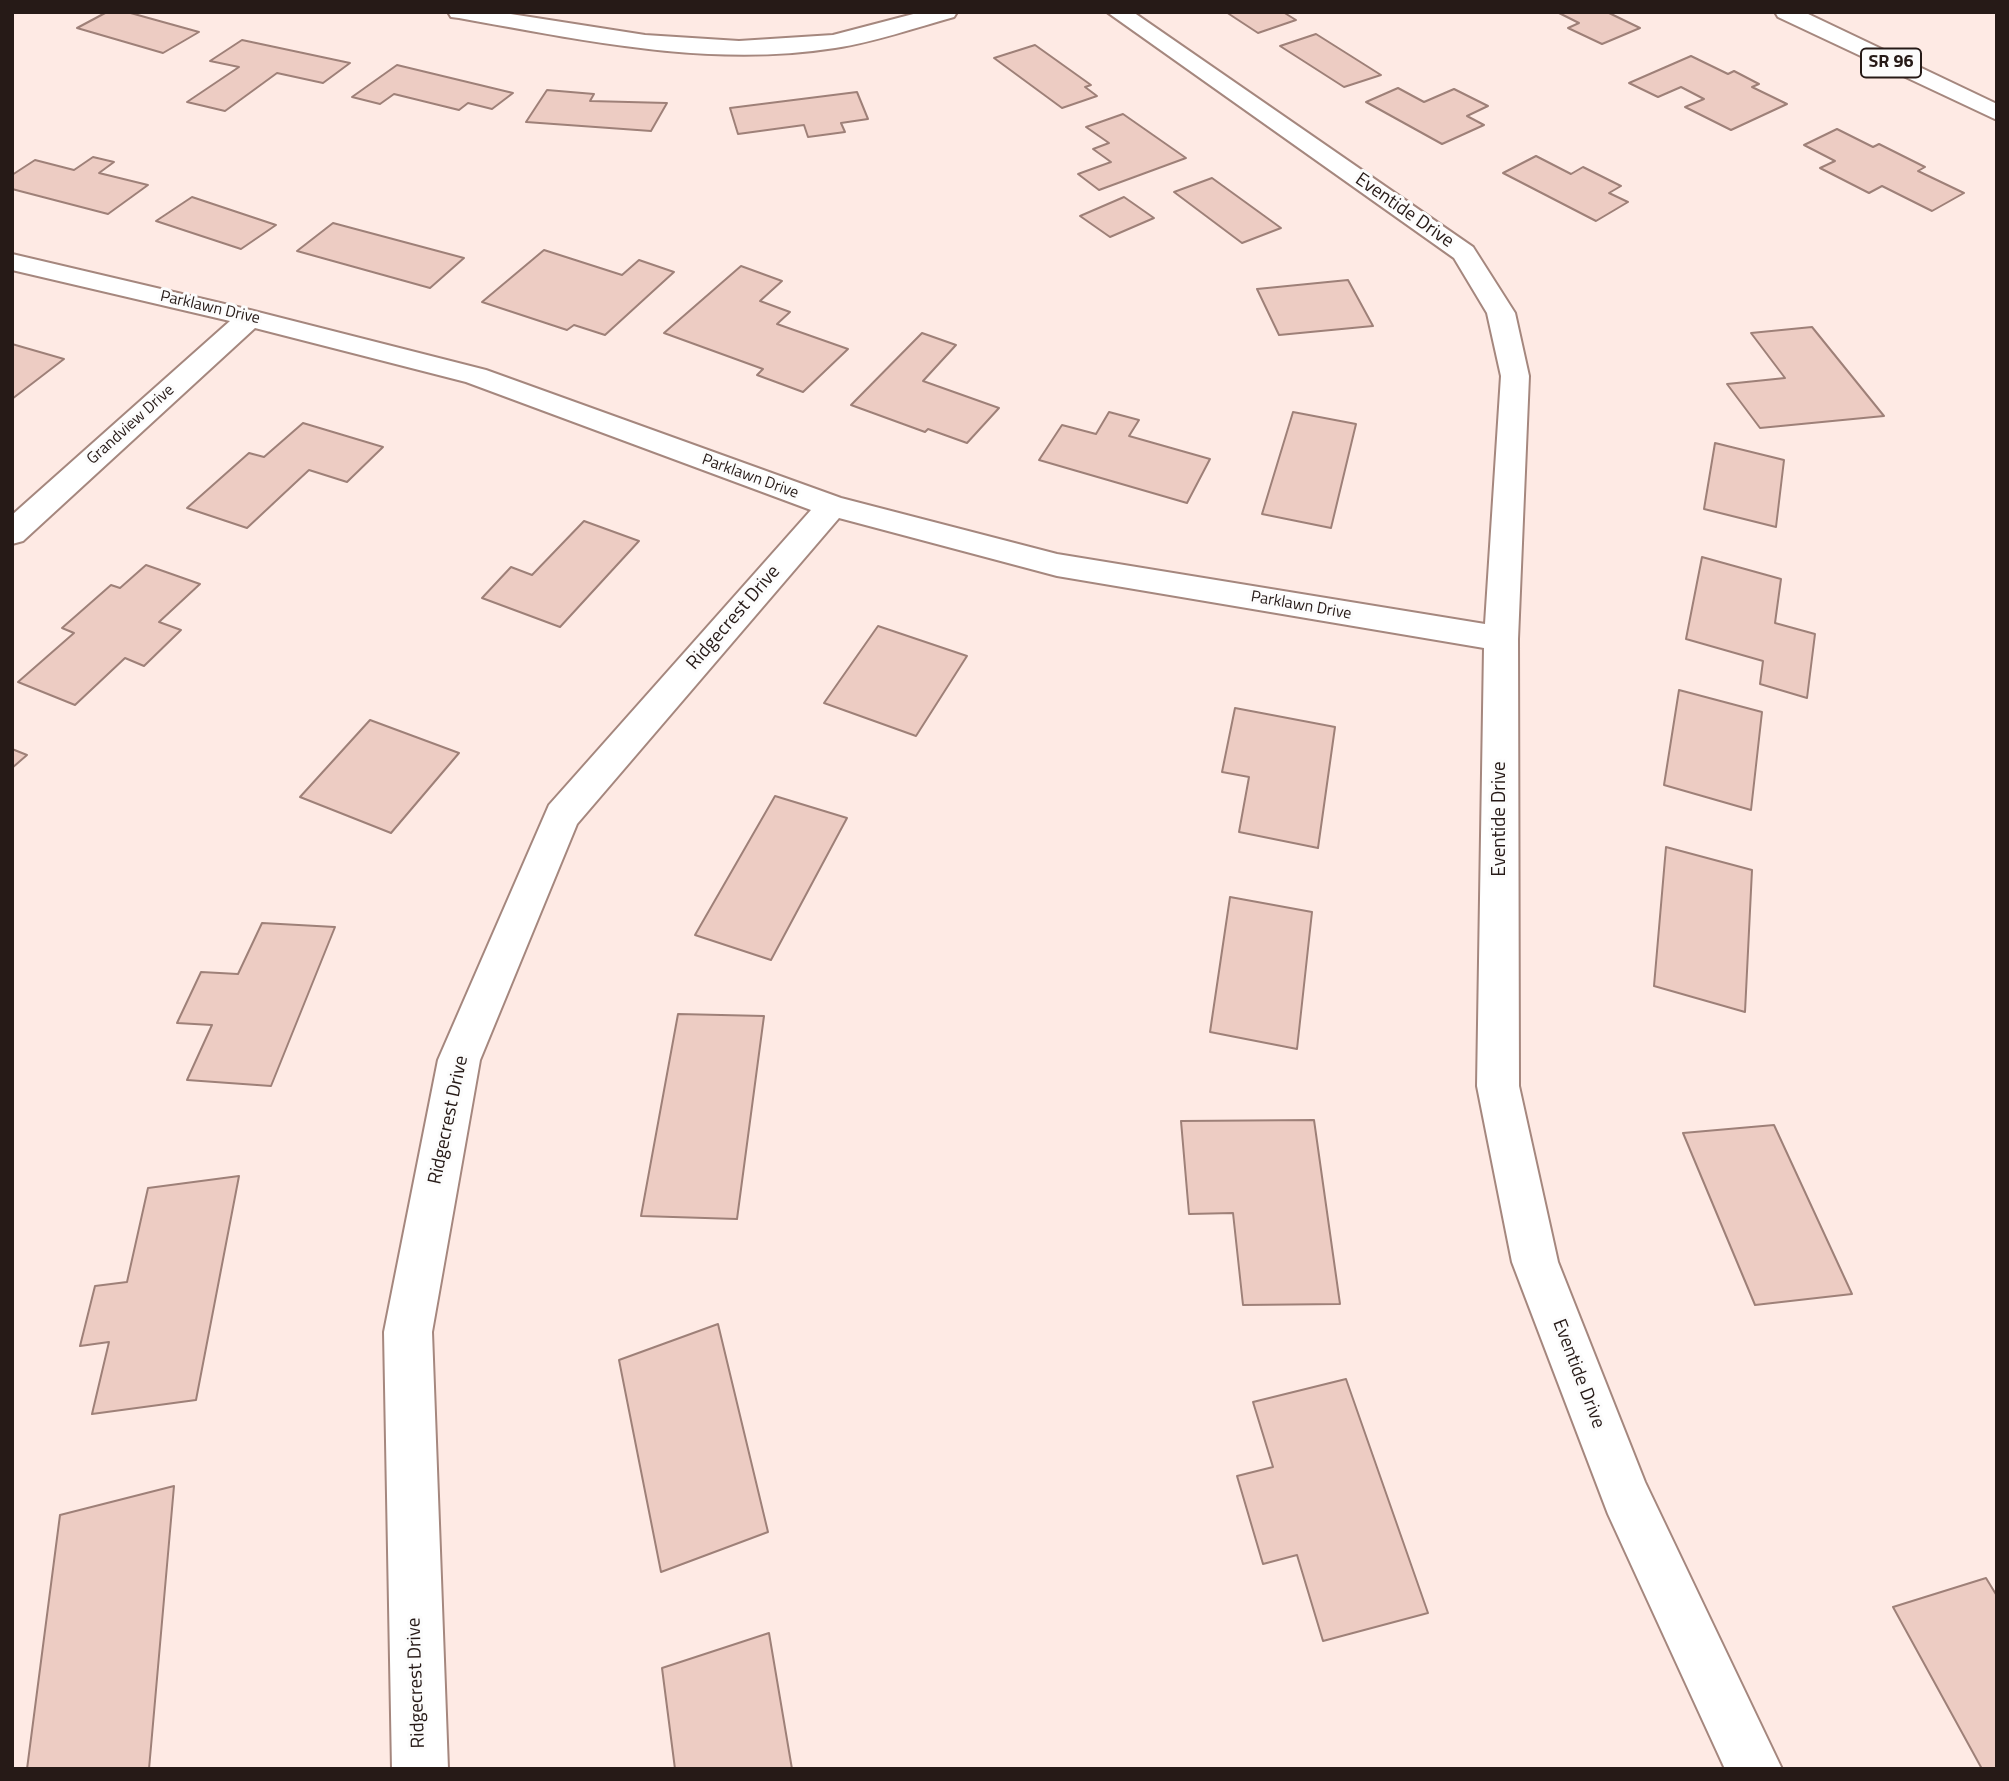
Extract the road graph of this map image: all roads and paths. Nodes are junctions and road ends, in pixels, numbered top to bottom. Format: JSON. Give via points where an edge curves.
{"nodes":[{"id":1,"x":459,"y":12,"type":"edge"},
{"id":2,"x":946,"y":12,"type":"edge"},
{"id":3,"x":1118,"y":12,"type":"edge"},
{"id":4,"x":1786,"y":12,"type":"edge"},
{"id":5,"x":1997,"y":113,"type":"edge"},
{"id":6,"x":12,"y":262,"type":"edge"},
{"id":7,"x":250,"y":318,"type":"junction"},
{"id":8,"x":832,"y":506,"type":"junction"},
{"id":9,"x":12,"y":533,"type":"edge"},
{"id":10,"x":1501,"y":639,"type":"junction"},
{"id":11,"x":420,"y":1769,"type":"edge"},
{"id":12,"x":1754,"y":1769,"type":"edge"}],
"edges":[{"from":1,"to":2,"type":"street","via":[[631,41],[707,47],[835,41]]},
{"from":3,"to":10,"type":"street","name":"Eventide Drive","via":[[1464,253],[1495,303],[1515,376]]},
{"from":4,"to":5,"type":"street","number":"SR 96"},
{"from":6,"to":7,"type":"street","name":"Parklawn Drive"},
{"from":7,"to":8,"type":"street","name":"Parklawn Drive","via":[[476,376]]},
{"from":7,"to":9,"type":"street","name":"Grandview Drive"},
{"from":8,"to":10,"type":"street","name":"Parklawn Drive","via":[[1057,565]]},
{"from":8,"to":11,"type":"street","name":"Ridgecrest Drive","via":[[562,816],[459,1060],[408,1332]]},
{"from":10,"to":12,"type":"street","name":"Eventide Drive","via":[[1498,1086],[1535,1262],[1626,1496]]}]}
